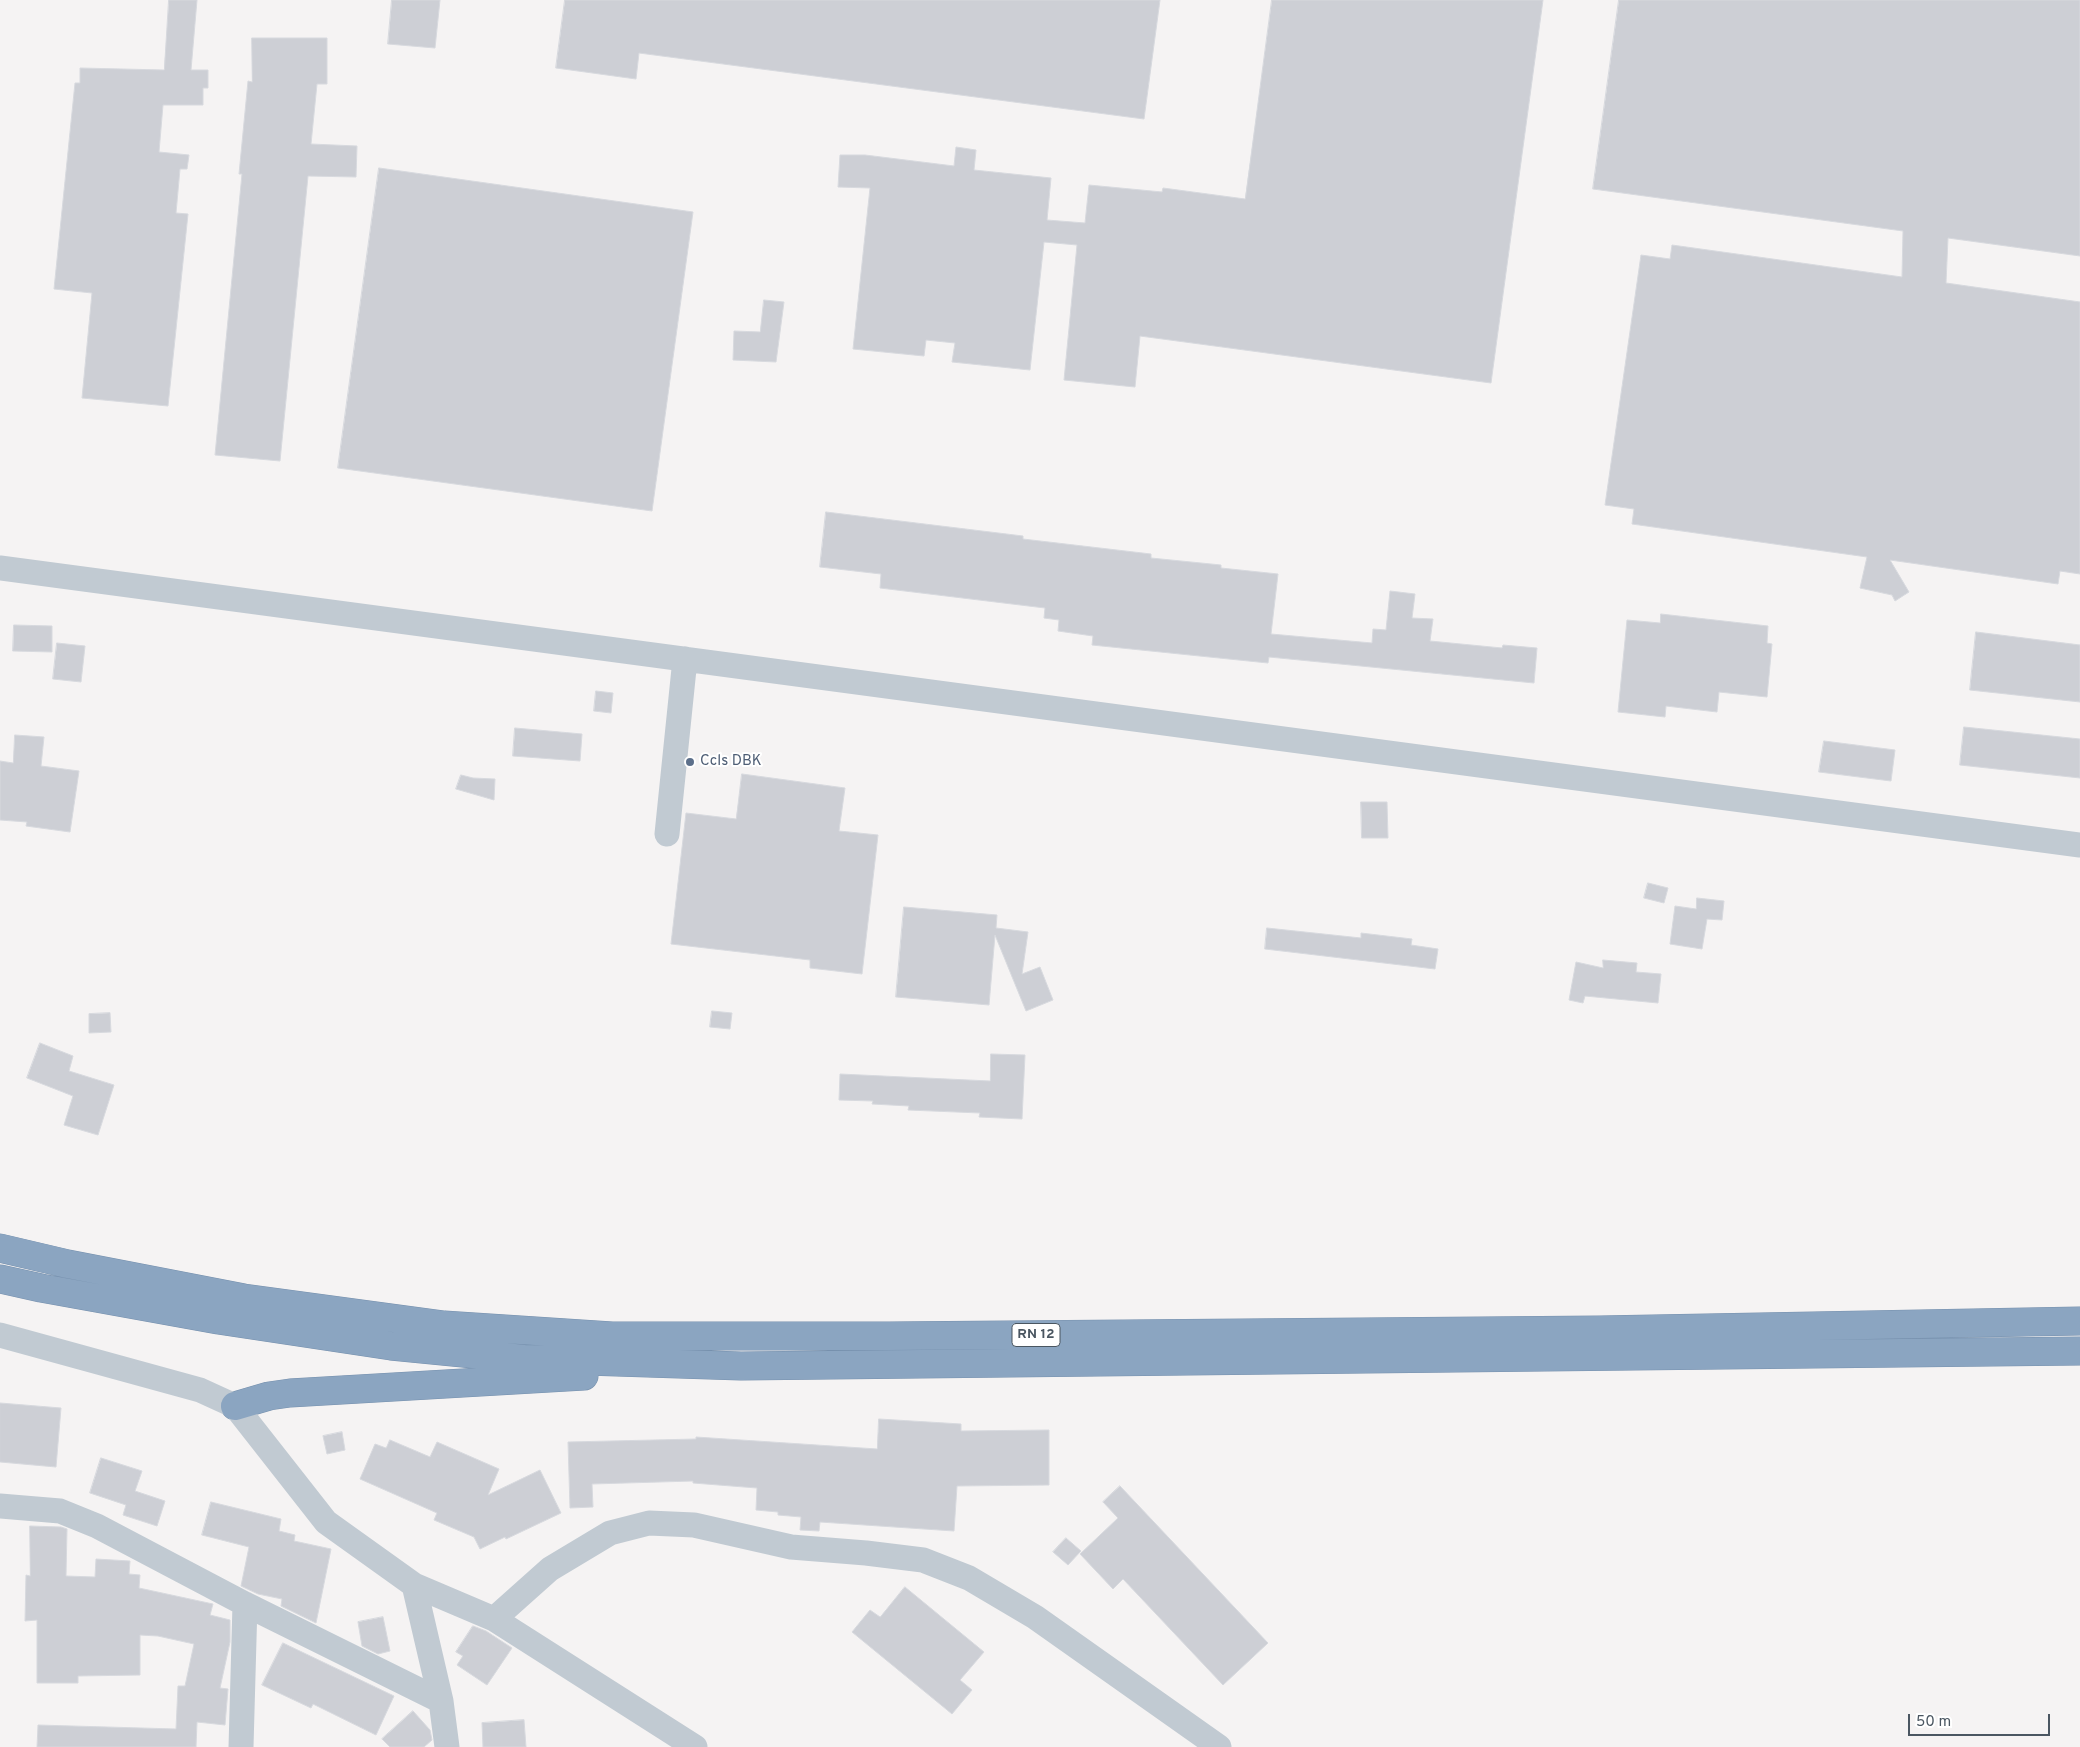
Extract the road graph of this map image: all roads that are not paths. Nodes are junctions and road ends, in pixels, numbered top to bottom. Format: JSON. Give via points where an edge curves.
{"nodes":[{"id":1,"x":0,"y":568,"type":"edge"},
{"id":2,"x":685,"y":660,"type":"junction"},
{"id":3,"x":667,"y":834,"type":"dead end"},
{"id":4,"x":2080,"y":846,"type":"edge"},
{"id":5,"x":0,"y":1248,"type":"edge"},
{"id":6,"x":0,"y":1279,"type":"edge"},
{"id":7,"x":2080,"y":1320,"type":"edge"},
{"id":8,"x":0,"y":1335,"type":"edge"},
{"id":9,"x":2080,"y":1351,"type":"edge"},
{"id":10,"x":654,"y":1362,"type":"junction"},
{"id":11,"x":235,"y":1406,"type":"junction"},
{"id":12,"x":0,"y":1506,"type":"edge"},
{"id":13,"x":414,"y":1585,"type":"junction"},
{"id":14,"x":245,"y":1604,"type":"junction"},
{"id":15,"x":494,"y":1619,"type":"junction"},
{"id":16,"x":441,"y":1701,"type":"junction"},
{"id":17,"x":241,"y":1747,"type":"edge"},
{"id":18,"x":447,"y":1747,"type":"edge"},
{"id":19,"x":695,"y":1747,"type":"edge"},
{"id":20,"x":1219,"y":1747,"type":"edge"}],
"edges":[{"from":1,"to":2,"type":"street"},
{"from":2,"to":3,"type":"street"},
{"from":2,"to":4,"type":"street"},
{"from":5,"to":7,"type":"highway","number":"RN 12","via":[[244,1298],[444,1325],[612,1336],[1580,1330]]},
{"from":6,"to":10,"type":"highway","number":"RN 12","via":[[218,1320],[391,1346],[524,1359]]},
{"from":8,"to":11,"type":"street","via":[[200,1390]]},
{"from":9,"to":10,"type":"highway","number":"RN 12","via":[[751,1366]]},
{"from":10,"to":11,"type":"highway","via":[[584,1376],[290,1393]]},
{"from":11,"to":13,"type":"street","via":[[326,1522]]},
{"from":12,"to":14,"type":"street","via":[[60,1511],[97,1526]]},
{"from":13,"to":15,"type":"street"},
{"from":13,"to":16,"type":"street"},
{"from":14,"to":16,"type":"street"},
{"from":14,"to":17,"type":"street"},
{"from":15,"to":19,"type":"street"},
{"from":15,"to":20,"type":"street","via":[[550,1569],[610,1533],[649,1523],[694,1525],[791,1547],[923,1560],[969,1578],[1035,1617]]},
{"from":16,"to":18,"type":"street"}]}
